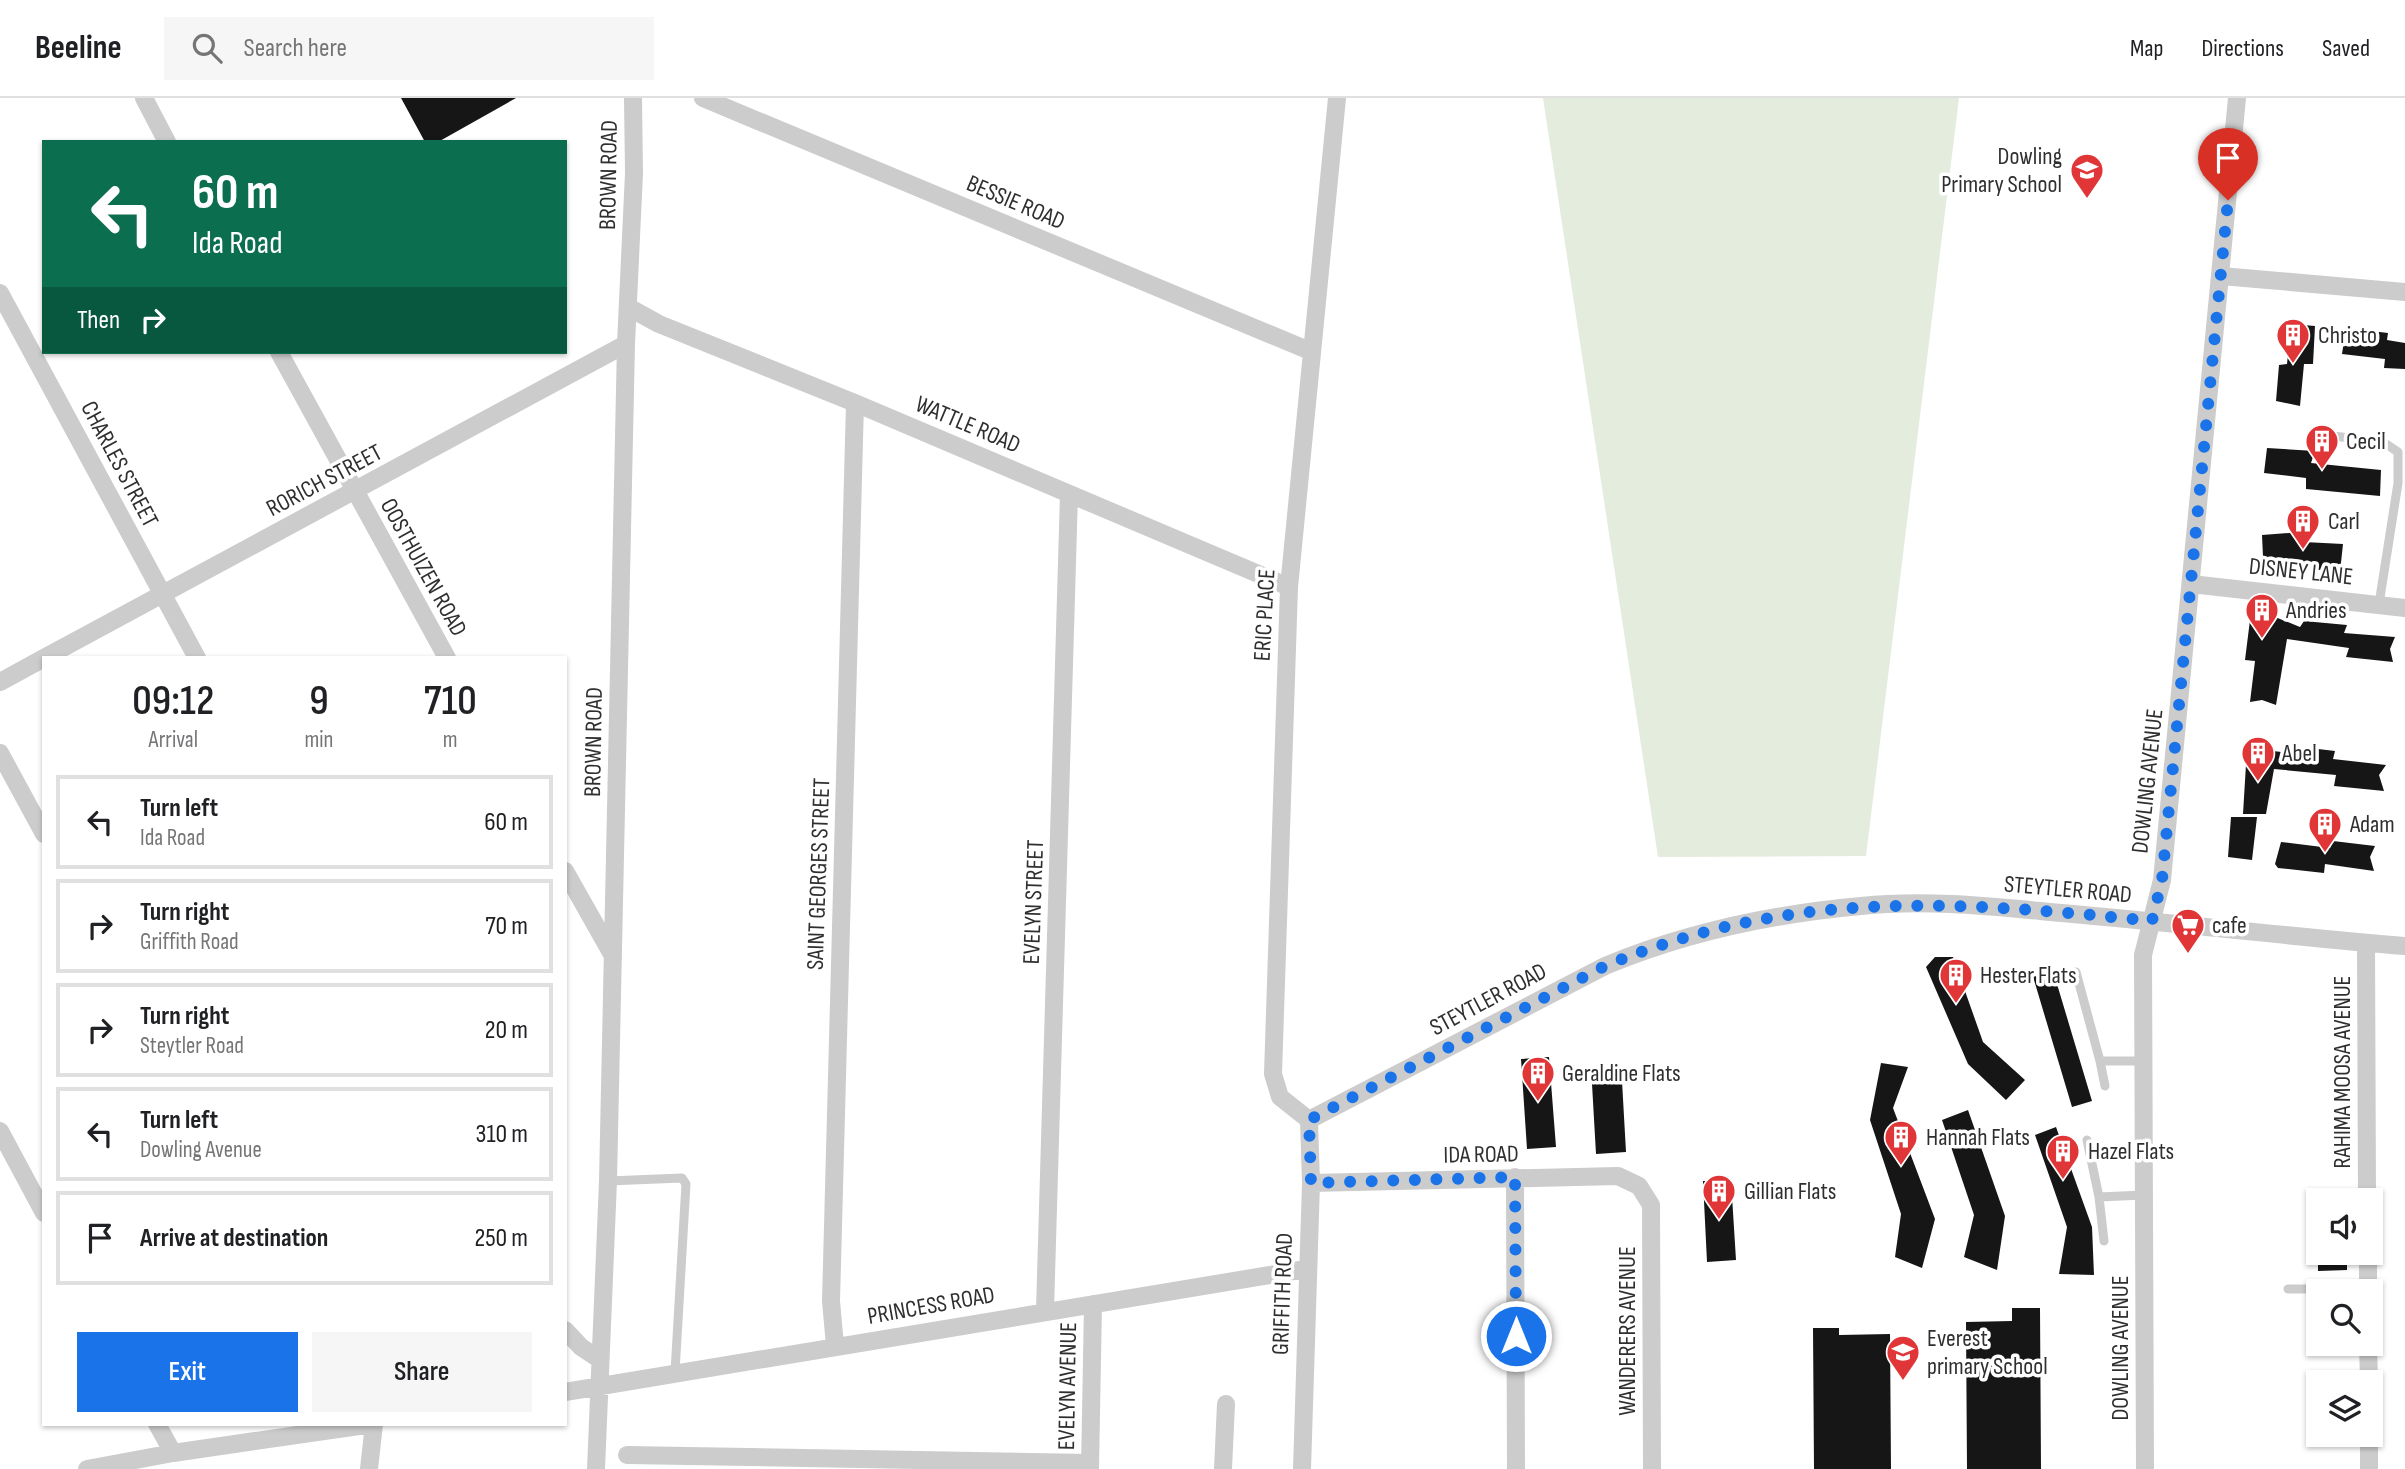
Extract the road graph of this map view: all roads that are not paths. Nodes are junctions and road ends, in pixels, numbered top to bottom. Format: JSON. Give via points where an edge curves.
{"nodes":[{"id":1,"x":144,"y":98,"type":"edge"},
{"id":2,"x":633,"y":98,"type":"edge"},
{"id":3,"x":703,"y":98,"type":"edge"},
{"id":4,"x":1337,"y":98,"type":"edge"},
{"id":5,"x":2237,"y":98,"type":"edge"},
{"id":6,"x":166,"y":140,"type":"edge"},
{"id":7,"x":2221,"y":275,"type":"junction"},
{"id":8,"x":2405,"y":292,"type":"edge"},
{"id":9,"x":0,"y":293,"type":"edge"},
{"id":10,"x":628,"y":307,"type":"junction"},
{"id":11,"x":625,"y":344,"type":"junction"},
{"id":12,"x":1310,"y":351,"type":"junction"},
{"id":13,"x":280,"y":354,"type":"edge"},
{"id":14,"x":855,"y":403,"type":"junction"},
{"id":15,"x":2333,"y":436,"type":"dead end"},
{"id":16,"x":354,"y":492,"type":"junction"},
{"id":17,"x":1069,"y":494,"type":"junction"},
{"id":18,"x":2191,"y":583,"type":"junction"},
{"id":19,"x":1289,"y":587,"type":"junction"},
{"id":20,"x":163,"y":595,"type":"junction"},
{"id":21,"x":2379,"y":604,"type":"junction"},
{"id":22,"x":2405,"y":608,"type":"edge"},
{"id":23,"x":48,"y":656,"type":"edge"},
{"id":24,"x":196,"y":656,"type":"edge"},
{"id":25,"x":446,"y":656,"type":"edge"},
{"id":26,"x":42,"y":659,"type":"edge"},
{"id":27,"x":0,"y":682,"type":"edge"},
{"id":28,"x":0,"y":753,"type":"edge"},
{"id":29,"x":42,"y":830,"type":"edge"},
{"id":30,"x":567,"y":875,"type":"edge"},
{"id":31,"x":2152,"y":921,"type":"junction"},
{"id":32,"x":2366,"y":943,"type":"junction"},
{"id":33,"x":2405,"y":946,"type":"edge"},
{"id":34,"x":613,"y":957,"type":"junction"},
{"id":35,"x":2076,"y":972,"type":"dead end"},
{"id":36,"x":2100,"y":1061,"type":"junction"},
{"id":37,"x":2142,"y":1061,"type":"junction"},
{"id":38,"x":2105,"y":1086,"type":"dead end"},
{"id":39,"x":1309,"y":1120,"type":"junction"},
{"id":40,"x":0,"y":1131,"type":"edge"},
{"id":41,"x":2087,"y":1140,"type":"dead end"},
{"id":42,"x":1515,"y":1177,"type":"junction"},
{"id":43,"x":608,"y":1181,"type":"junction"},
{"id":44,"x":1311,"y":1183,"type":"junction"},
{"id":45,"x":2367,"y":1188,"type":"edge"},
{"id":46,"x":1646,"y":1194,"type":"joint"},
{"id":47,"x":2144,"y":1195,"type":"junction"},
{"id":48,"x":2099,"y":1197,"type":"junction"},
{"id":49,"x":42,"y":1209,"type":"edge"},
{"id":50,"x":2104,"y":1241,"type":"dead end"},
{"id":51,"x":1306,"y":1269,"type":"junction"},
{"id":52,"x":2288,"y":1289,"type":"dead end"},
{"id":53,"x":2306,"y":1289,"type":"edge"},
{"id":54,"x":1093,"y":1304,"type":"junction"},
{"id":55,"x":1045,"y":1310,"type":"junction"},
{"id":56,"x":567,"y":1332,"type":"edge"},
{"id":57,"x":835,"y":1346,"type":"junction"},
{"id":58,"x":599,"y":1359,"type":"junction"},
{"id":59,"x":674,"y":1372,"type":"junction"},
{"id":60,"x":597,"y":1386,"type":"junction"},
{"id":61,"x":567,"y":1392,"type":"edge"},
{"id":62,"x":1226,"y":1404,"type":"dead end"},
{"id":63,"x":158,"y":1426,"type":"edge"},
{"id":64,"x":359,"y":1426,"type":"edge"},
{"id":65,"x":373,"y":1426,"type":"edge"},
{"id":66,"x":2369,"y":1447,"type":"edge"},
{"id":67,"x":173,"y":1453,"type":"junction"},
{"id":68,"x":627,"y":1455,"type":"dead end"},
{"id":69,"x":749,"y":1463,"type":"edge"},
{"id":70,"x":1090,"y":1466,"type":"edge"},
{"id":71,"x":87,"y":1469,"type":"edge"},
{"id":72,"x":369,"y":1469,"type":"edge"},
{"id":73,"x":596,"y":1469,"type":"edge"},
{"id":74,"x":1223,"y":1469,"type":"edge"},
{"id":75,"x":1302,"y":1469,"type":"edge"},
{"id":76,"x":1516,"y":1469,"type":"edge"},
{"id":77,"x":1652,"y":1469,"type":"edge"},
{"id":78,"x":2145,"y":1469,"type":"edge"},
{"id":79,"x":2369,"y":1469,"type":"edge"}],
"edges":[{"from":1,"to":6,"type":"street"},
{"from":2,"to":10,"type":"street","name":"BROWN ROAD"},
{"from":3,"to":12,"type":"street","name":"BESSIE ROAD"},
{"from":4,"to":12,"type":"street","name":"ERIC PLACE"},
{"from":5,"to":7,"type":"street","name":"DOWLING AVENUE"},
{"from":7,"to":8,"type":"street"},
{"from":7,"to":18,"type":"street","name":"DOWLING AVENUE"},
{"from":9,"to":20,"type":"street","name":"CHARLES STREET"},
{"from":10,"to":11,"type":"street","name":"BROWN ROAD"},
{"from":10,"to":14,"type":"street","name":"WATTLE ROAD","via":[[659,324]]},
{"from":11,"to":16,"type":"street","name":"RORICH STREET"},
{"from":11,"to":34,"type":"street","name":"BROWN ROAD"},
{"from":12,"to":19,"type":"street","name":"ERIC PLACE"},
{"from":13,"to":16,"type":"street","name":"OOSTHUIZEN ROAD"},
{"from":14,"to":17,"type":"street","name":"WATTLE ROAD"},
{"from":14,"to":57,"type":"street","name":"SAINT GEORGES STREET","via":[[831,1301]]},
{"from":15,"to":21,"type":"lane","via":[[2383,442],[2398,452],[2398,483]]},
{"from":16,"to":20,"type":"street","name":"RORICH STREET"},
{"from":16,"to":25,"type":"street","name":"OOSTHUIZEN ROAD"},
{"from":17,"to":19,"type":"street","name":"WATTLE ROAD"},
{"from":17,"to":55,"type":"street","name":"EVELYN STREET"},
{"from":18,"to":21,"type":"street","name":"DISNEY LANE"},
{"from":18,"to":31,"type":"street","name":"DOWLING AVENUE","via":[[2162,880]]},
{"from":19,"to":39,"type":"street","name":"ERIC PLACE","via":[[1273,1074],[1280,1097]]},
{"from":20,"to":23,"type":"street","name":"RORICH STREET"},
{"from":20,"to":24,"type":"street","name":"CHARLES STREET"},
{"from":21,"to":22,"type":"street","name":"DISNEY LANE"},
{"from":26,"to":27,"type":"street","name":"RORICH STREET"},
{"from":28,"to":29,"type":"street"},
{"from":30,"to":34,"type":"street"},
{"from":31,"to":32,"type":"street","name":"STEYTLER ROAD"},
{"from":31,"to":37,"type":"street","name":"DOWLING AVENUE","via":[[2143,955]]},
{"from":31,"to":39,"type":"street","name":"STEYTLER ROAD","via":[[1922,904],[1863,905],[1712,929],[1605,966]]},
{"from":32,"to":33,"type":"street","name":"STEYTLER ROAD"},
{"from":32,"to":45,"type":"street","name":"RAHIMA MOOSA AVENUE"},
{"from":34,"to":43,"type":"street","name":"BROWN ROAD"},
{"from":35,"to":36,"type":"lane"},
{"from":36,"to":37,"type":"lane"},
{"from":36,"to":38,"type":"lane"},
{"from":37,"to":47,"type":"street","name":"DOWLING AVENUE"},
{"from":39,"to":44,"type":"street","name":"GRIFFITH ROAD"},
{"from":40,"to":49,"type":"street"},
{"from":41,"to":48,"type":"lane"},
{"from":42,"to":44,"type":"street","name":"IDA ROAD"},
{"from":42,"to":46,"type":"street","name":"IDA ROAD","via":[[1618,1176]]},
{"from":42,"to":76,"type":"street"},
{"from":43,"to":58,"type":"street","name":"BROWN ROAD"},
{"from":43,"to":59,"type":"lane","via":[[682,1178],[686,1184]]},
{"from":44,"to":51,"type":"street","name":"GRIFFITH ROAD"},
{"from":46,"to":77,"type":"street","name":"WANDERERS AVENUE","via":[[1651,1205]]},
{"from":47,"to":48,"type":"lane"},
{"from":47,"to":78,"type":"street","name":"DOWLING AVENUE"},
{"from":48,"to":50,"type":"lane"},
{"from":51,"to":54,"type":"street","name":"PRINCESS ROAD"},
{"from":51,"to":75,"type":"street","name":"GRIFFITH ROAD"},
{"from":52,"to":53,"type":"lane"},
{"from":54,"to":55,"type":"street","name":"PRINCESS ROAD"},
{"from":54,"to":70,"type":"street","name":"EVELYN AVENUE"},
{"from":55,"to":57,"type":"street","name":"PRINCESS ROAD"},
{"from":56,"to":58,"type":"street"},
{"from":57,"to":59,"type":"street","name":"PRINCESS ROAD"},
{"from":58,"to":60,"type":"street","name":"BROWN ROAD"},
{"from":59,"to":60,"type":"street","name":"PRINCESS ROAD"},
{"from":60,"to":61,"type":"street","name":"PRINCESS ROAD"},
{"from":60,"to":73,"type":"street"},
{"from":62,"to":74,"type":"street"},
{"from":63,"to":67,"type":"street"},
{"from":64,"to":67,"type":"street"},
{"from":65,"to":72,"type":"street"},
{"from":66,"to":79,"type":"street"},
{"from":67,"to":71,"type":"street"},
{"from":68,"to":69,"type":"street"},
{"from":69,"to":70,"type":"street"}]}
